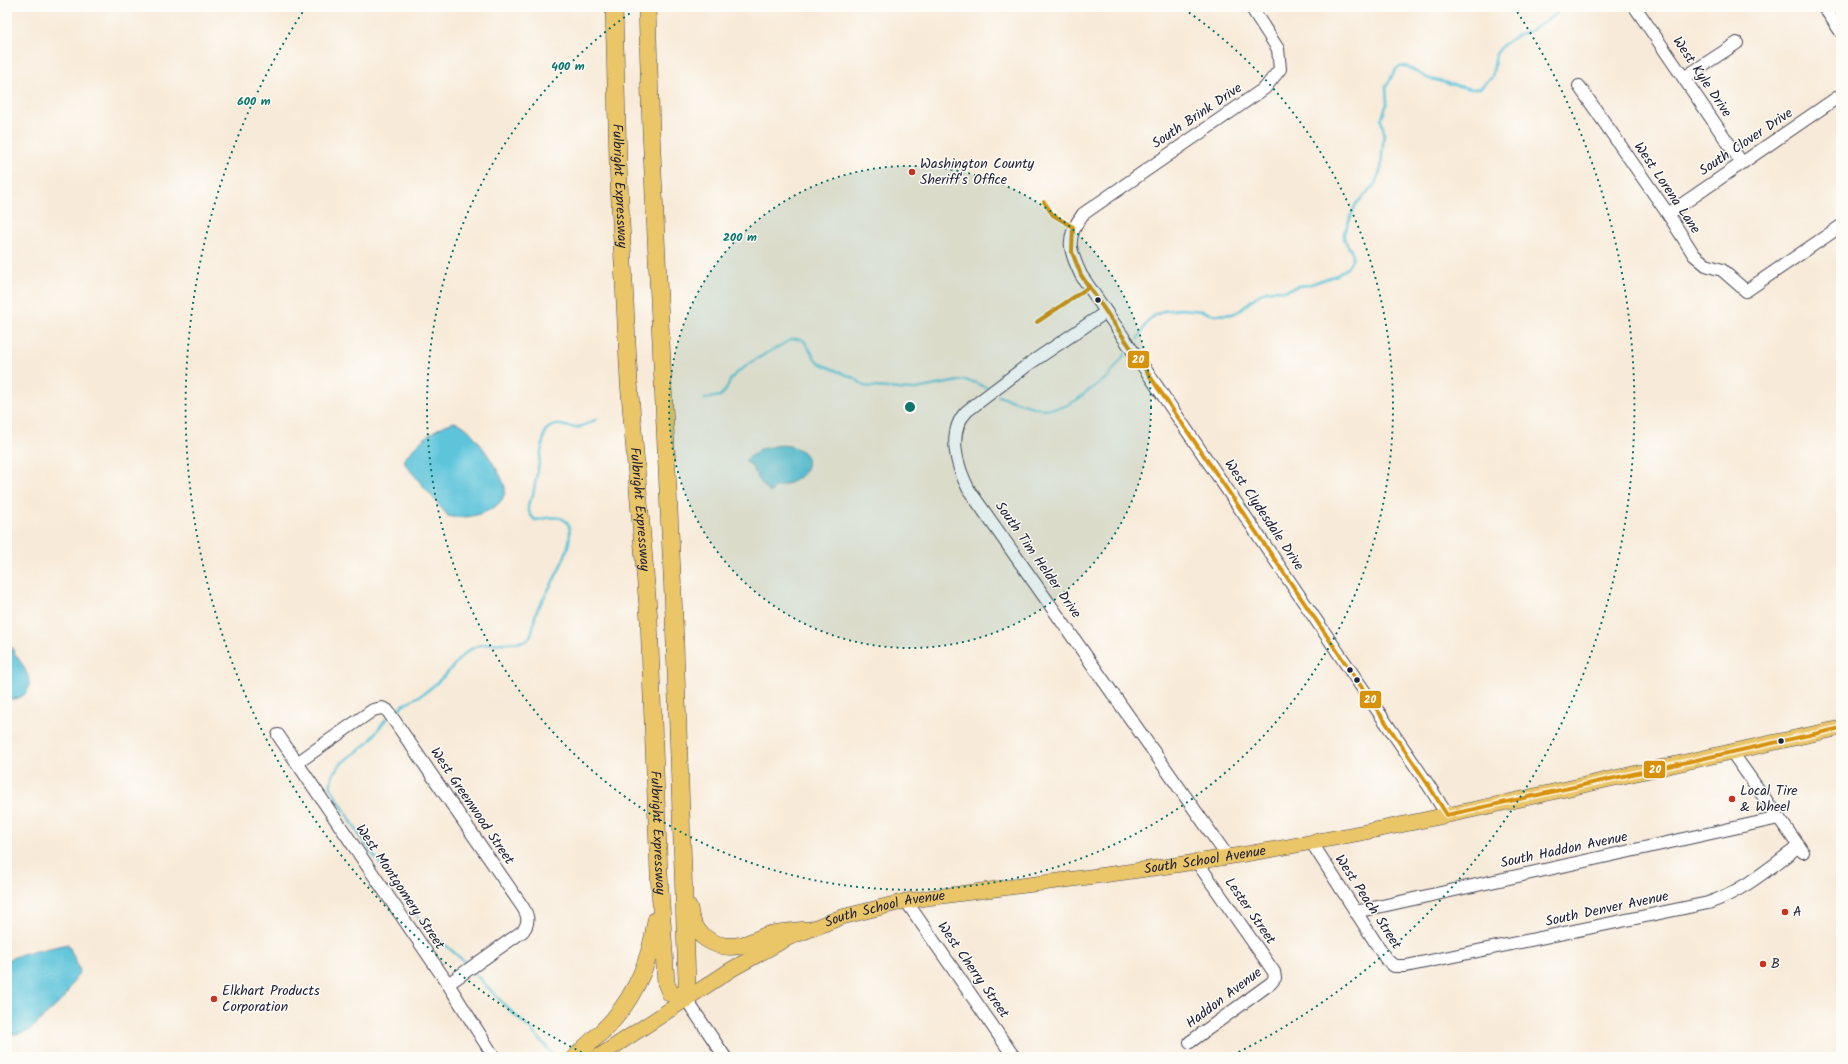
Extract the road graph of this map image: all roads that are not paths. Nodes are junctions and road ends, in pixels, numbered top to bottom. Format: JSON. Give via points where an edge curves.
{"nodes":[{"id":1,"x":614,"y":7,"type":"edge"},
{"id":2,"x":647,"y":7,"type":"edge"},
{"id":3,"x":1251,"y":7,"type":"edge"},
{"id":4,"x":1635,"y":7,"type":"edge"},
{"id":5,"x":1824,"y":7,"type":"edge"},
{"id":6,"x":1841,"y":32,"type":"edge"},
{"id":7,"x":1737,"y":43,"type":"dead end"},
{"id":8,"x":1685,"y":78,"type":"junction"},
{"id":9,"x":1579,"y":86,"type":"dead end"},
{"id":10,"x":1841,"y":95,"type":"edge"},
{"id":11,"x":1742,"y":164,"type":"junction"},
{"id":12,"x":1668,"y":214,"type":"junction"},
{"id":13,"x":1841,"y":226,"type":"edge"},
{"id":14,"x":1073,"y":227,"type":"joint"},
{"id":15,"x":1106,"y":312,"type":"junction"},
{"id":16,"x":1841,"y":728,"type":"edge"},
{"id":17,"x":278,"y":736,"type":"dead end"},
{"id":18,"x":1731,"y":751,"type":"junction"},
{"id":19,"x":297,"y":763,"type":"junction"},
{"id":20,"x":681,"y":808,"type":"junction"},
{"id":21,"x":1447,"y":816,"type":"junction"},
{"id":22,"x":1779,"y":818,"type":"junction"},
{"id":23,"x":1312,"y":843,"type":"junction"},
{"id":24,"x":1228,"y":857,"type":"junction"},
{"id":25,"x":1197,"y":862,"type":"junction"},
{"id":26,"x":659,"y":874,"type":"junction"},
{"id":27,"x":906,"y":900,"type":"junction"},
{"id":28,"x":1355,"y":912,"type":"junction"},
{"id":29,"x":805,"y":930,"type":"junction"},
{"id":30,"x":1406,"y":966,"type":"joint"},
{"id":31,"x":1275,"y":978,"type":"joint"},
{"id":32,"x":448,"y":984,"type":"junction"},
{"id":33,"x":686,"y":999,"type":"junction"},
{"id":34,"x":1190,"y":1042,"type":"dead end"},
{"id":35,"x":494,"y":1057,"type":"edge"},
{"id":36,"x":576,"y":1057,"type":"edge"},
{"id":37,"x":598,"y":1057,"type":"edge"},
{"id":38,"x":725,"y":1057,"type":"edge"},
{"id":39,"x":1014,"y":1057,"type":"edge"}],
"edges":[{"from":1,"to":26,"type":"highway","name":"Fulbright Expressway","via":[[618,163],[629,382],[649,620]]},
{"from":2,"to":20,"type":"highway","name":"Fulbright Expressway"},
{"from":3,"to":14,"type":"street","name":"South Brink Drive","via":[[1278,49],[1280,69],[1265,88],[1096,203],[1082,214]]},
{"from":4,"to":8,"type":"street","name":"West Kyle Drive"},
{"from":5,"to":6,"type":"street"},
{"from":7,"to":8,"type":"street"},
{"from":8,"to":11,"type":"street","name":"West Kyle Drive"},
{"from":9,"to":12,"type":"street","name":"West Lorena Lane"},
{"from":10,"to":11,"type":"street","name":"South Clover Drive"},
{"from":11,"to":12,"type":"street","name":"South Clover Drive"},
{"from":12,"to":13,"type":"street","name":"West Lorena Lane","via":[[1694,255],[1706,265],[1722,270],[1746,291]]},
{"from":14,"to":15,"type":"street","name":"West Clydesdale Drive","via":[[1073,258],[1081,275]]},
{"from":15,"to":21,"type":"street","name":"West Clydesdale Drive"},
{"from":15,"to":24,"type":"street","name":"South Tim Helder Drive","via":[[967,411],[956,431],[957,458],[969,490]]},
{"from":16,"to":18,"type":"main road","name":"South School Avenue"},
{"from":17,"to":19,"type":"street","name":"West Montgomery Street"},
{"from":18,"to":21,"type":"main road","name":"South School Avenue"},
{"from":18,"to":22,"type":"street"},
{"from":19,"to":32,"type":"street","name":"West Montgomery Street"},
{"from":19,"to":32,"type":"street","name":"West Greenwood Street","via":[[373,710],[382,708],[390,713],[522,906],[526,912],[527,925],[523,931]]},
{"from":20,"to":29,"type":"highway","via":[[689,911],[692,922],[701,935],[712,942],[734,946],[772,934]]},
{"from":20,"to":33,"type":"highway"},
{"from":21,"to":23,"type":"main road","name":"South School Avenue"},
{"from":22,"to":28,"type":"street","name":"South Haddon Avenue"},
{"from":22,"to":30,"type":"street","name":"South Denver Avenue","via":[[1802,850],[1719,900]]},
{"from":23,"to":24,"type":"main road","name":"South School Avenue"},
{"from":23,"to":28,"type":"street","name":"West Peach Street"},
{"from":24,"to":25,"type":"main road","name":"South School Avenue"},
{"from":25,"to":27,"type":"main road","name":"South School Avenue"},
{"from":25,"to":31,"type":"street","name":"Lester Street","via":[[1274,972]]},
{"from":26,"to":33,"type":"highway","name":"Fulbright Expressway","via":[[666,983],[670,993]]},
{"from":26,"to":36,"type":"highway","via":[[654,933],[638,982],[613,1020]]},
{"from":27,"to":29,"type":"main road","name":"South School Avenue"},
{"from":27,"to":39,"type":"street","name":"West Cherry Street"},
{"from":28,"to":30,"type":"street","name":"West Peach Street","via":[[1386,959],[1394,966]]},
{"from":29,"to":33,"type":"main road","name":"South School Avenue","via":[[757,954]]},
{"from":31,"to":34,"type":"street","name":"Haddon Avenue"},
{"from":32,"to":35,"type":"street","name":"West Montgomery Street"},
{"from":33,"to":37,"type":"main road","name":"South School Avenue"},
{"from":33,"to":38,"type":"street"}]}
